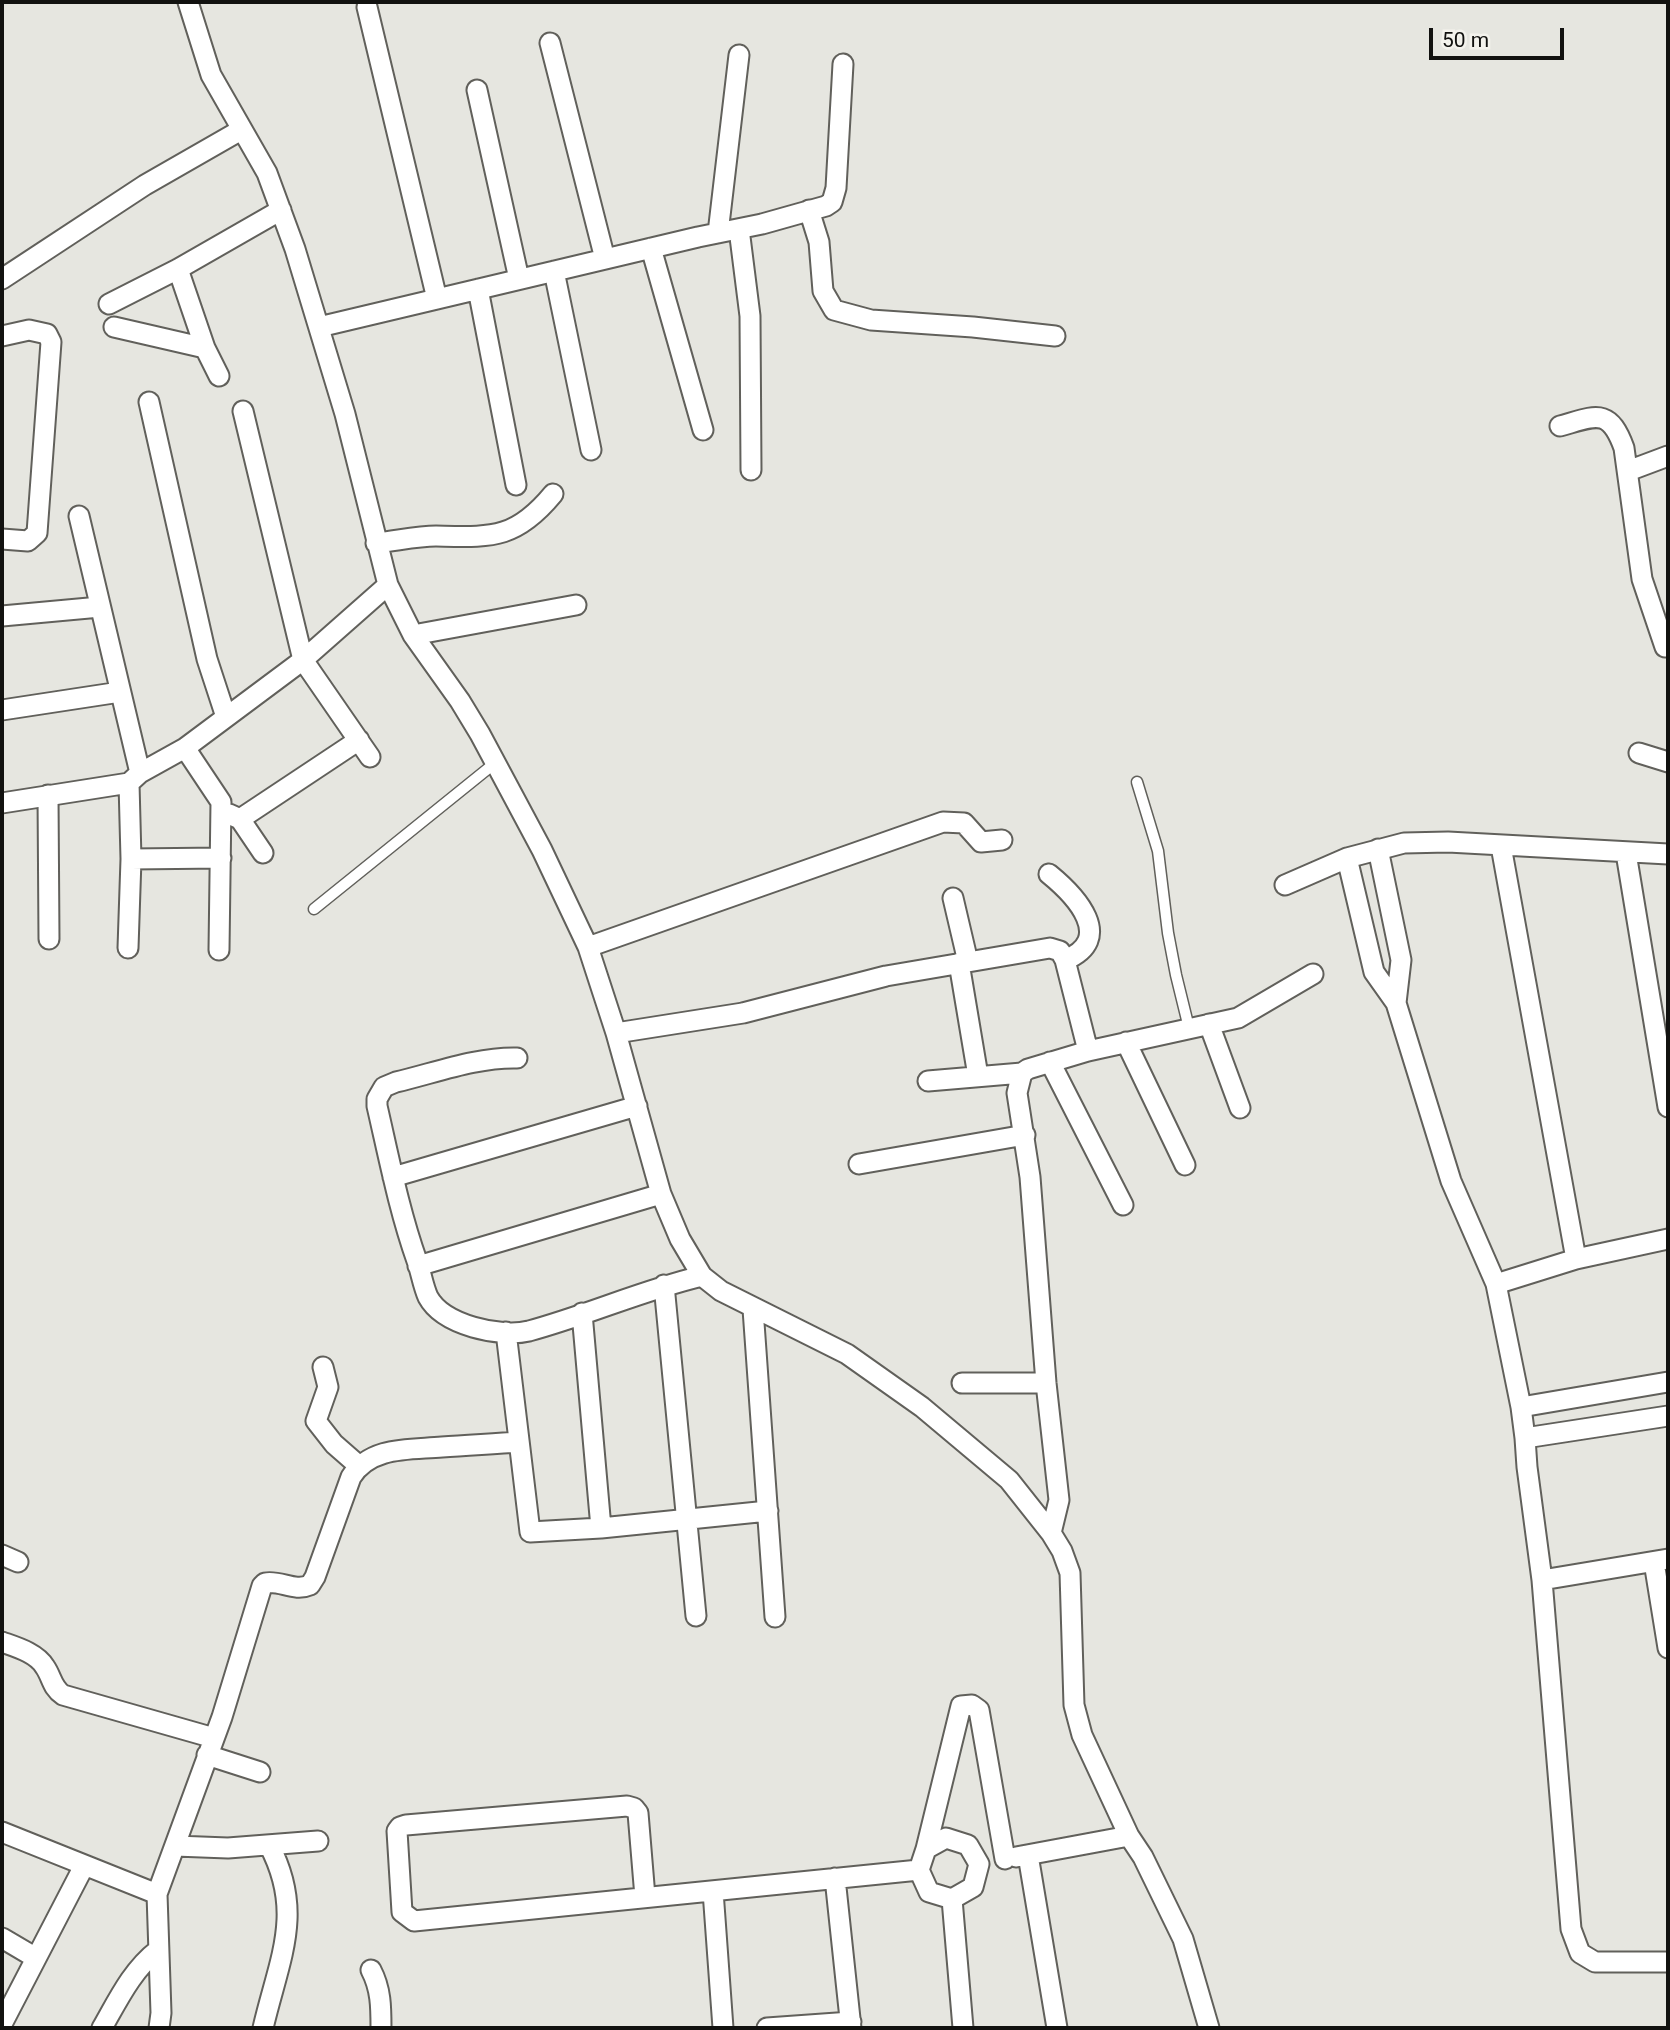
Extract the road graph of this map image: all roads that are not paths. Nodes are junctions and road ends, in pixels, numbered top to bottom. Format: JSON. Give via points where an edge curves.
{"nodes":[{"id":1,"x":188,"y":2,"type":"edge"},
{"id":2,"x":367,"y":7,"type":"dead end"},
{"id":3,"x":550,"y":43,"type":"dead end"},
{"id":4,"x":739,"y":55,"type":"dead end"},
{"id":5,"x":843,"y":64,"type":"dead end"},
{"id":6,"x":477,"y":90,"type":"dead end"},
{"id":7,"x":241,"y":130,"type":"junction"},
{"id":8,"x":281,"y":210,"type":"junction"},
{"id":9,"x":809,"y":210,"type":"junction"},
{"id":10,"x":739,"y":229,"type":"junction"},
{"id":11,"x":718,"y":233,"type":"junction"},
{"id":12,"x":651,"y":248,"type":"junction"},
{"id":13,"x":605,"y":259,"type":"junction"},
{"id":14,"x":178,"y":268,"type":"junction"},
{"id":15,"x":554,"y":271,"type":"junction"},
{"id":16,"x":2,"y":279,"type":"edge"},
{"id":17,"x":519,"y":279,"type":"junction"},
{"id":18,"x":478,"y":289,"type":"junction"},
{"id":19,"x":437,"y":299,"type":"junction"},
{"id":20,"x":109,"y":304,"type":"dead end"},
{"id":21,"x":114,"y":327,"type":"dead end"},
{"id":22,"x":318,"y":327,"type":"junction"},
{"id":23,"x":2,"y":336,"type":"edge"},
{"id":24,"x":1055,"y":336,"type":"dead end"},
{"id":25,"x":205,"y":348,"type":"junction"},
{"id":26,"x":219,"y":376,"type":"dead end"},
{"id":27,"x":149,"y":402,"type":"dead end"},
{"id":28,"x":243,"y":411,"type":"dead end"},
{"id":29,"x":1560,"y":426,"type":"dead end"},
{"id":30,"x":703,"y":430,"type":"dead end"},
{"id":31,"x":591,"y":450,"type":"dead end"},
{"id":32,"x":1668,"y":456,"type":"edge"},
{"id":33,"x":751,"y":470,"type":"dead end"},
{"id":34,"x":1628,"y":471,"type":"junction"},
{"id":35,"x":516,"y":485,"type":"dead end"},
{"id":36,"x":553,"y":495,"type":"dead end"},
{"id":37,"x":79,"y":516,"type":"dead end"},
{"id":38,"x":2,"y":539,"type":"edge"},
{"id":39,"x":376,"y":543,"type":"junction"},
{"id":40,"x":388,"y":585,"type":"junction"},
{"id":41,"x":576,"y":605,"type":"dead end"},
{"id":42,"x":100,"y":607,"type":"junction"},
{"id":43,"x":2,"y":616,"type":"edge"},
{"id":44,"x":414,"y":635,"type":"junction"},
{"id":45,"x":1667,"y":649,"type":"edge"},
{"id":46,"x":303,"y":660,"type":"junction"},
{"id":47,"x":120,"y":692,"type":"junction"},
{"id":48,"x":2,"y":710,"type":"edge"},
{"id":49,"x":226,"y":717,"type":"junction"},
{"id":50,"x":359,"y":740,"type":"junction"},
{"id":51,"x":185,"y":748,"type":"junction"},
{"id":52,"x":1639,"y":753,"type":"dead end"},
{"id":53,"x":370,"y":757,"type":"dead end"},
{"id":54,"x":1668,"y":762,"type":"edge"},
{"id":55,"x":495,"y":763,"type":"junction"},
{"id":56,"x":135,"y":778,"type":"junction"},
{"id":57,"x":1137,"y":782,"type":"dead end"},
{"id":58,"x":48,"y":795,"type":"junction"},
{"id":59,"x":2,"y":803,"type":"edge"},
{"id":60,"x":231,"y":815,"type":"junction"},
{"id":61,"x":1002,"y":840,"type":"dead end"},
{"id":62,"x":1501,"y":846,"type":"junction"},
{"id":63,"x":1378,"y":849,"type":"junction"},
{"id":64,"x":264,"y":853,"type":"dead end"},
{"id":65,"x":1626,"y":853,"type":"junction"},
{"id":66,"x":1668,"y":854,"type":"edge"},
{"id":67,"x":221,"y":858,"type":"junction"},
{"id":68,"x":1347,"y":858,"type":"junction"},
{"id":69,"x":131,"y":859,"type":"junction"},
{"id":70,"x":1049,"y":874,"type":"dead end"},
{"id":71,"x":1285,"y":885,"type":"dead end"},
{"id":72,"x":953,"y":898,"type":"dead end"},
{"id":73,"x":314,"y":909,"type":"dead end"},
{"id":74,"x":49,"y":939,"type":"dead end"},
{"id":75,"x":587,"y":947,"type":"junction"},
{"id":76,"x":128,"y":948,"type":"dead end"},
{"id":77,"x":219,"y":950,"type":"dead end"},
{"id":78,"x":1065,"y":961,"type":"junction"},
{"id":79,"x":963,"y":962,"type":"junction"},
{"id":80,"x":1313,"y":974,"type":"dead end"},
{"id":81,"x":1396,"y":1003,"type":"junction"},
{"id":82,"x":1199,"y":1026,"type":"junction"},
{"id":83,"x":616,"y":1033,"type":"junction"},
{"id":84,"x":1126,"y":1042,"type":"junction"},
{"id":85,"x":1088,"y":1051,"type":"junction"},
{"id":86,"x":517,"y":1058,"type":"dead end"},
{"id":87,"x":1050,"y":1062,"type":"junction"},
{"id":88,"x":1022,"y":1073,"type":"junction"},
{"id":89,"x":978,"y":1076,"type":"junction"},
{"id":90,"x":928,"y":1081,"type":"dead end"},
{"id":91,"x":637,"y":1107,"type":"junction"},
{"id":92,"x":1668,"y":1107,"type":"edge"},
{"id":93,"x":1240,"y":1108,"type":"dead end"},
{"id":94,"x":1025,"y":1135,"type":"junction"},
{"id":95,"x":859,"y":1164,"type":"dead end"},
{"id":96,"x":1185,"y":1165,"type":"dead end"},
{"id":97,"x":393,"y":1177,"type":"junction"},
{"id":98,"x":661,"y":1194,"type":"junction"},
{"id":99,"x":1123,"y":1205,"type":"dead end"},
{"id":100,"x":1668,"y":1239,"type":"edge"},
{"id":101,"x":1576,"y":1259,"type":"junction"},
{"id":102,"x":418,"y":1266,"type":"junction"},
{"id":103,"x":702,"y":1276,"type":"junction"},
{"id":104,"x":1496,"y":1284,"type":"junction"},
{"id":105,"x":664,"y":1285,"type":"junction"},
{"id":106,"x":753,"y":1309,"type":"junction"},
{"id":107,"x":582,"y":1313,"type":"junction"},
{"id":108,"x":506,"y":1332,"type":"junction"},
{"id":109,"x":323,"y":1367,"type":"dead end"},
{"id":110,"x":1668,"y":1382,"type":"edge"},
{"id":111,"x":962,"y":1383,"type":"dead end"},
{"id":112,"x":1046,"y":1383,"type":"junction"},
{"id":113,"x":1521,"y":1407,"type":"junction"},
{"id":114,"x":1668,"y":1416,"type":"edge"},
{"id":115,"x":1525,"y":1438,"type":"junction"},
{"id":116,"x":519,"y":1442,"type":"junction"},
{"id":117,"x":358,"y":1465,"type":"junction"},
{"id":118,"x":768,"y":1511,"type":"junction"},
{"id":119,"x":687,"y":1520,"type":"junction"},
{"id":120,"x":601,"y":1528,"type":"junction"},
{"id":121,"x":1051,"y":1533,"type":"junction"},
{"id":122,"x":1661,"y":1561,"type":"edge"},
{"id":123,"x":1542,"y":1580,"type":"junction"},
{"id":124,"x":696,"y":1616,"type":"dead end"},
{"id":125,"x":775,"y":1617,"type":"dead end"},
{"id":126,"x":2,"y":1642,"type":"edge"},
{"id":127,"x":1668,"y":1648,"type":"edge"},
{"id":128,"x":211,"y":1746,"type":"junction"},
{"id":129,"x":260,"y":1772,"type":"dead end"},
{"id":130,"x":2,"y":1832,"type":"edge"},
{"id":131,"x":1129,"y":1836,"type":"junction"},
{"id":132,"x":318,"y":1841,"type":"dead end"},
{"id":133,"x":269,"y":1845,"type":"junction"},
{"id":134,"x":175,"y":1846,"type":"junction"},
{"id":135,"x":926,"y":1849,"type":"junction"},
{"id":136,"x":1028,"y":1855,"type":"junction"},
{"id":137,"x":1005,"y":1859,"type":"junction"},
{"id":138,"x":979,"y":1864,"type":"junction"},
{"id":139,"x":85,"y":1866,"type":"junction"},
{"id":140,"x":919,"y":1870,"type":"junction"},
{"id":141,"x":835,"y":1878,"type":"junction"},
{"id":142,"x":712,"y":1891,"type":"junction"},
{"id":143,"x":157,"y":1894,"type":"junction"},
{"id":144,"x":645,"y":1898,"type":"junction"},
{"id":145,"x":952,"y":1899,"type":"junction"},
{"id":146,"x":2,"y":1938,"type":"edge"},
{"id":147,"x":158,"y":1950,"type":"junction"},
{"id":148,"x":36,"y":1958,"type":"junction"},
{"id":149,"x":1668,"y":1962,"type":"edge"},
{"id":150,"x":371,"y":1970,"type":"dead end"},
{"id":151,"x":2,"y":2024,"type":"edge"},
{"id":152,"x":851,"y":2025,"type":"edge"},
{"id":153,"x":102,"y":2028,"type":"edge"},
{"id":154,"x":159,"y":2028,"type":"edge"},
{"id":155,"x":262,"y":2028,"type":"edge"},
{"id":156,"x":381,"y":2028,"type":"edge"},
{"id":157,"x":723,"y":2028,"type":"edge"},
{"id":158,"x":767,"y":2028,"type":"edge"},
{"id":159,"x":962,"y":2028,"type":"edge"},
{"id":160,"x":1057,"y":2028,"type":"edge"},
{"id":161,"x":1209,"y":2028,"type":"edge"}],
"edges":[{"from":1,"to":7,"type":"street","via":[[211,75]]},
{"from":2,"to":19,"type":"street"},
{"from":3,"to":13,"type":"street"},
{"from":4,"to":11,"type":"street"},
{"from":5,"to":9,"type":"street","via":[[835,197],[826,206]]},
{"from":6,"to":17,"type":"street"},
{"from":7,"to":8,"type":"street","via":[[267,173]]},
{"from":7,"to":16,"type":"street","via":[[145,185]]},
{"from":8,"to":14,"type":"street"},
{"from":8,"to":22,"type":"street"},
{"from":9,"to":10,"type":"street"},
{"from":9,"to":24,"type":"street","via":[[819,242],[823,291],[834,310],[872,320]]},
{"from":10,"to":11,"type":"street"},
{"from":10,"to":33,"type":"street","via":[[750,316]]},
{"from":11,"to":12,"type":"street"},
{"from":12,"to":13,"type":"street"},
{"from":12,"to":30,"type":"street"},
{"from":13,"to":15,"type":"street"},
{"from":14,"to":20,"type":"street"},
{"from":14,"to":25,"type":"street"},
{"from":15,"to":17,"type":"street"},
{"from":15,"to":31,"type":"street"},
{"from":17,"to":18,"type":"street"},
{"from":18,"to":19,"type":"street"},
{"from":18,"to":35,"type":"street"},
{"from":19,"to":22,"type":"street"},
{"from":21,"to":25,"type":"street"},
{"from":22,"to":39,"type":"street","via":[[345,414]]},
{"from":23,"to":38,"type":"street","via":[[39,331],[51,342],[37,533],[28,541]]},
{"from":25,"to":26,"type":"street"},
{"from":27,"to":49,"type":"street","via":[[207,659]]},
{"from":28,"to":46,"type":"street"},
{"from":29,"to":34,"type":"street","via":[[1603,418],[1616,427]]},
{"from":32,"to":34,"type":"street"},
{"from":34,"to":45,"type":"street","via":[[1642,579]]},
{"from":36,"to":39,"type":"street","via":[[527,522],[490,536]]},
{"from":37,"to":42,"type":"street"},
{"from":39,"to":40,"type":"street"},
{"from":40,"to":44,"type":"street"},
{"from":40,"to":46,"type":"street"},
{"from":41,"to":44,"type":"street"},
{"from":42,"to":43,"type":"street"},
{"from":42,"to":47,"type":"street"},
{"from":44,"to":55,"type":"street","via":[[460,701]]},
{"from":46,"to":49,"type":"street"},
{"from":46,"to":50,"type":"street"},
{"from":47,"to":48,"type":"street"},
{"from":47,"to":56,"type":"street"},
{"from":49,"to":51,"type":"street"},
{"from":50,"to":53,"type":"street"},
{"from":50,"to":60,"type":"street"},
{"from":51,"to":56,"type":"street"},
{"from":51,"to":60,"type":"street"},
{"from":52,"to":54,"type":"street"},
{"from":55,"to":73,"type":"lane"},
{"from":55,"to":75,"type":"street"},
{"from":56,"to":58,"type":"street"},
{"from":56,"to":69,"type":"street"},
{"from":57,"to":82,"type":"lane","via":[[1158,851],[1176,975]]},
{"from":58,"to":59,"type":"street"},
{"from":58,"to":74,"type":"street"},
{"from":60,"to":64,"type":"street"},
{"from":60,"to":67,"type":"street"},
{"from":61,"to":75,"type":"street","via":[[981,842],[964,823],[943,822]]},
{"from":62,"to":63,"type":"street","via":[[1425,842]]},
{"from":62,"to":65,"type":"street"},
{"from":62,"to":101,"type":"street"},
{"from":63,"to":68,"type":"street"},
{"from":63,"to":81,"type":"street","via":[[1401,960]]},
{"from":65,"to":66,"type":"street"},
{"from":65,"to":92,"type":"street"},
{"from":67,"to":69,"type":"street"},
{"from":67,"to":77,"type":"street"},
{"from":68,"to":71,"type":"street"},
{"from":68,"to":81,"type":"street","via":[[1374,972]]},
{"from":69,"to":76,"type":"street"},
{"from":70,"to":78,"type":"street","via":[[1077,900],[1089,924],[1084,950]]},
{"from":72,"to":79,"type":"street"},
{"from":75,"to":83,"type":"street"},
{"from":78,"to":79,"type":"street","via":[[1060,951],[1050,948]]},
{"from":78,"to":85,"type":"street"},
{"from":79,"to":83,"type":"street","via":[[886,976],[743,1013]]},
{"from":79,"to":89,"type":"street"},
{"from":80,"to":82,"type":"street","via":[[1248,1013]]},
{"from":81,"to":104,"type":"street","via":[[1451,1181]]},
{"from":82,"to":84,"type":"street"},
{"from":82,"to":93,"type":"street"},
{"from":83,"to":91,"type":"street"},
{"from":84,"to":85,"type":"street"},
{"from":84,"to":96,"type":"street"},
{"from":85,"to":87,"type":"street"},
{"from":86,"to":97,"type":"street","via":[[479,1062],[384,1087],[377,1106]]},
{"from":87,"to":88,"type":"street"},
{"from":87,"to":99,"type":"street"},
{"from":88,"to":89,"type":"street"},
{"from":88,"to":94,"type":"street","via":[[1017,1093]]},
{"from":89,"to":90,"type":"street"},
{"from":91,"to":97,"type":"street"},
{"from":91,"to":98,"type":"street"},
{"from":94,"to":95,"type":"street"},
{"from":94,"to":112,"type":"street"},
{"from":97,"to":102,"type":"street"},
{"from":98,"to":102,"type":"street"},
{"from":98,"to":103,"type":"street"},
{"from":100,"to":101,"type":"street"},
{"from":101,"to":104,"type":"street"},
{"from":102,"to":108,"type":"street","via":[[428,1297],[446,1316]]},
{"from":103,"to":105,"type":"street"},
{"from":103,"to":106,"type":"street"},
{"from":104,"to":113,"type":"street"},
{"from":105,"to":107,"type":"street"},
{"from":105,"to":119,"type":"street"},
{"from":106,"to":118,"type":"street"},
{"from":106,"to":121,"type":"street","via":[[848,1354],[922,1406],[1009,1480]]},
{"from":107,"to":108,"type":"street","via":[[526,1332]]},
{"from":107,"to":120,"type":"street"},
{"from":108,"to":116,"type":"street"},
{"from":109,"to":117,"type":"street","via":[[327,1392],[316,1421]]},
{"from":110,"to":113,"type":"street"},
{"from":111,"to":112,"type":"street"},
{"from":112,"to":121,"type":"street","via":[[1059,1500]]},
{"from":113,"to":115,"type":"street"},
{"from":114,"to":115,"type":"street"},
{"from":115,"to":123,"type":"street"},
{"from":116,"to":117,"type":"street","via":[[407,1448]]},
{"from":116,"to":120,"type":"street","via":[[530,1532]]},
{"from":117,"to":128,"type":"street","via":[[310,1585],[295,1588],[273,1582],[262,1586]]},
{"from":118,"to":119,"type":"street"},
{"from":118,"to":125,"type":"street"},
{"from":119,"to":120,"type":"street"},
{"from":119,"to":124,"type":"street"},
{"from":121,"to":131,"type":"street","via":[[1070,1573],[1074,1705],[1082,1735]]},
{"from":122,"to":123,"type":"street"},
{"from":122,"to":127,"type":"street"},
{"from":123,"to":149,"type":"street","via":[[1570,1929],[1580,1953],[1595,1962]]},
{"from":126,"to":128,"type":"street","via":[[39,1659],[63,1695]]},
{"from":128,"to":129,"type":"street"},
{"from":128,"to":134,"type":"street"},
{"from":130,"to":139,"type":"street"},
{"from":131,"to":136,"type":"street"},
{"from":131,"to":161,"type":"street","via":[[1183,1939]]},
{"from":132,"to":133,"type":"street"},
{"from":133,"to":134,"type":"street"},
{"from":133,"to":155,"type":"street","via":[[289,1904],[287,1935]]},
{"from":134,"to":143,"type":"street"},
{"from":135,"to":137,"type":"street","via":[[961,1706],[972,1705],[979,1710]]},
{"from":135,"to":138,"type":"street","via":[[946,1838],[968,1844]]},
{"from":135,"to":140,"type":"street"},
{"from":136,"to":137,"type":"street"},
{"from":136,"to":160,"type":"street"},
{"from":137,"to":138,"type":"street"},
{"from":138,"to":145,"type":"street","via":[[973,1888]]},
{"from":139,"to":143,"type":"street"},
{"from":139,"to":148,"type":"street"},
{"from":140,"to":141,"type":"street"},
{"from":140,"to":145,"type":"street","via":[[929,1892]]},
{"from":141,"to":142,"type":"street"},
{"from":141,"to":152,"type":"street"},
{"from":142,"to":144,"type":"street"},
{"from":142,"to":157,"type":"street"},
{"from":143,"to":147,"type":"street"},
{"from":144,"to":144,"type":"street","via":[[414,1921],[402,1912],[397,1831],[406,1825],[627,1806],[638,1812]]},
{"from":145,"to":159,"type":"street"},
{"from":146,"to":148,"type":"street"},
{"from":147,"to":153,"type":"street","via":[[132,1976]]},
{"from":147,"to":154,"type":"street"},
{"from":148,"to":151,"type":"street"},
{"from":150,"to":156,"type":"street","via":[[381,2000]]},
{"from":152,"to":158,"type":"street"}]}
